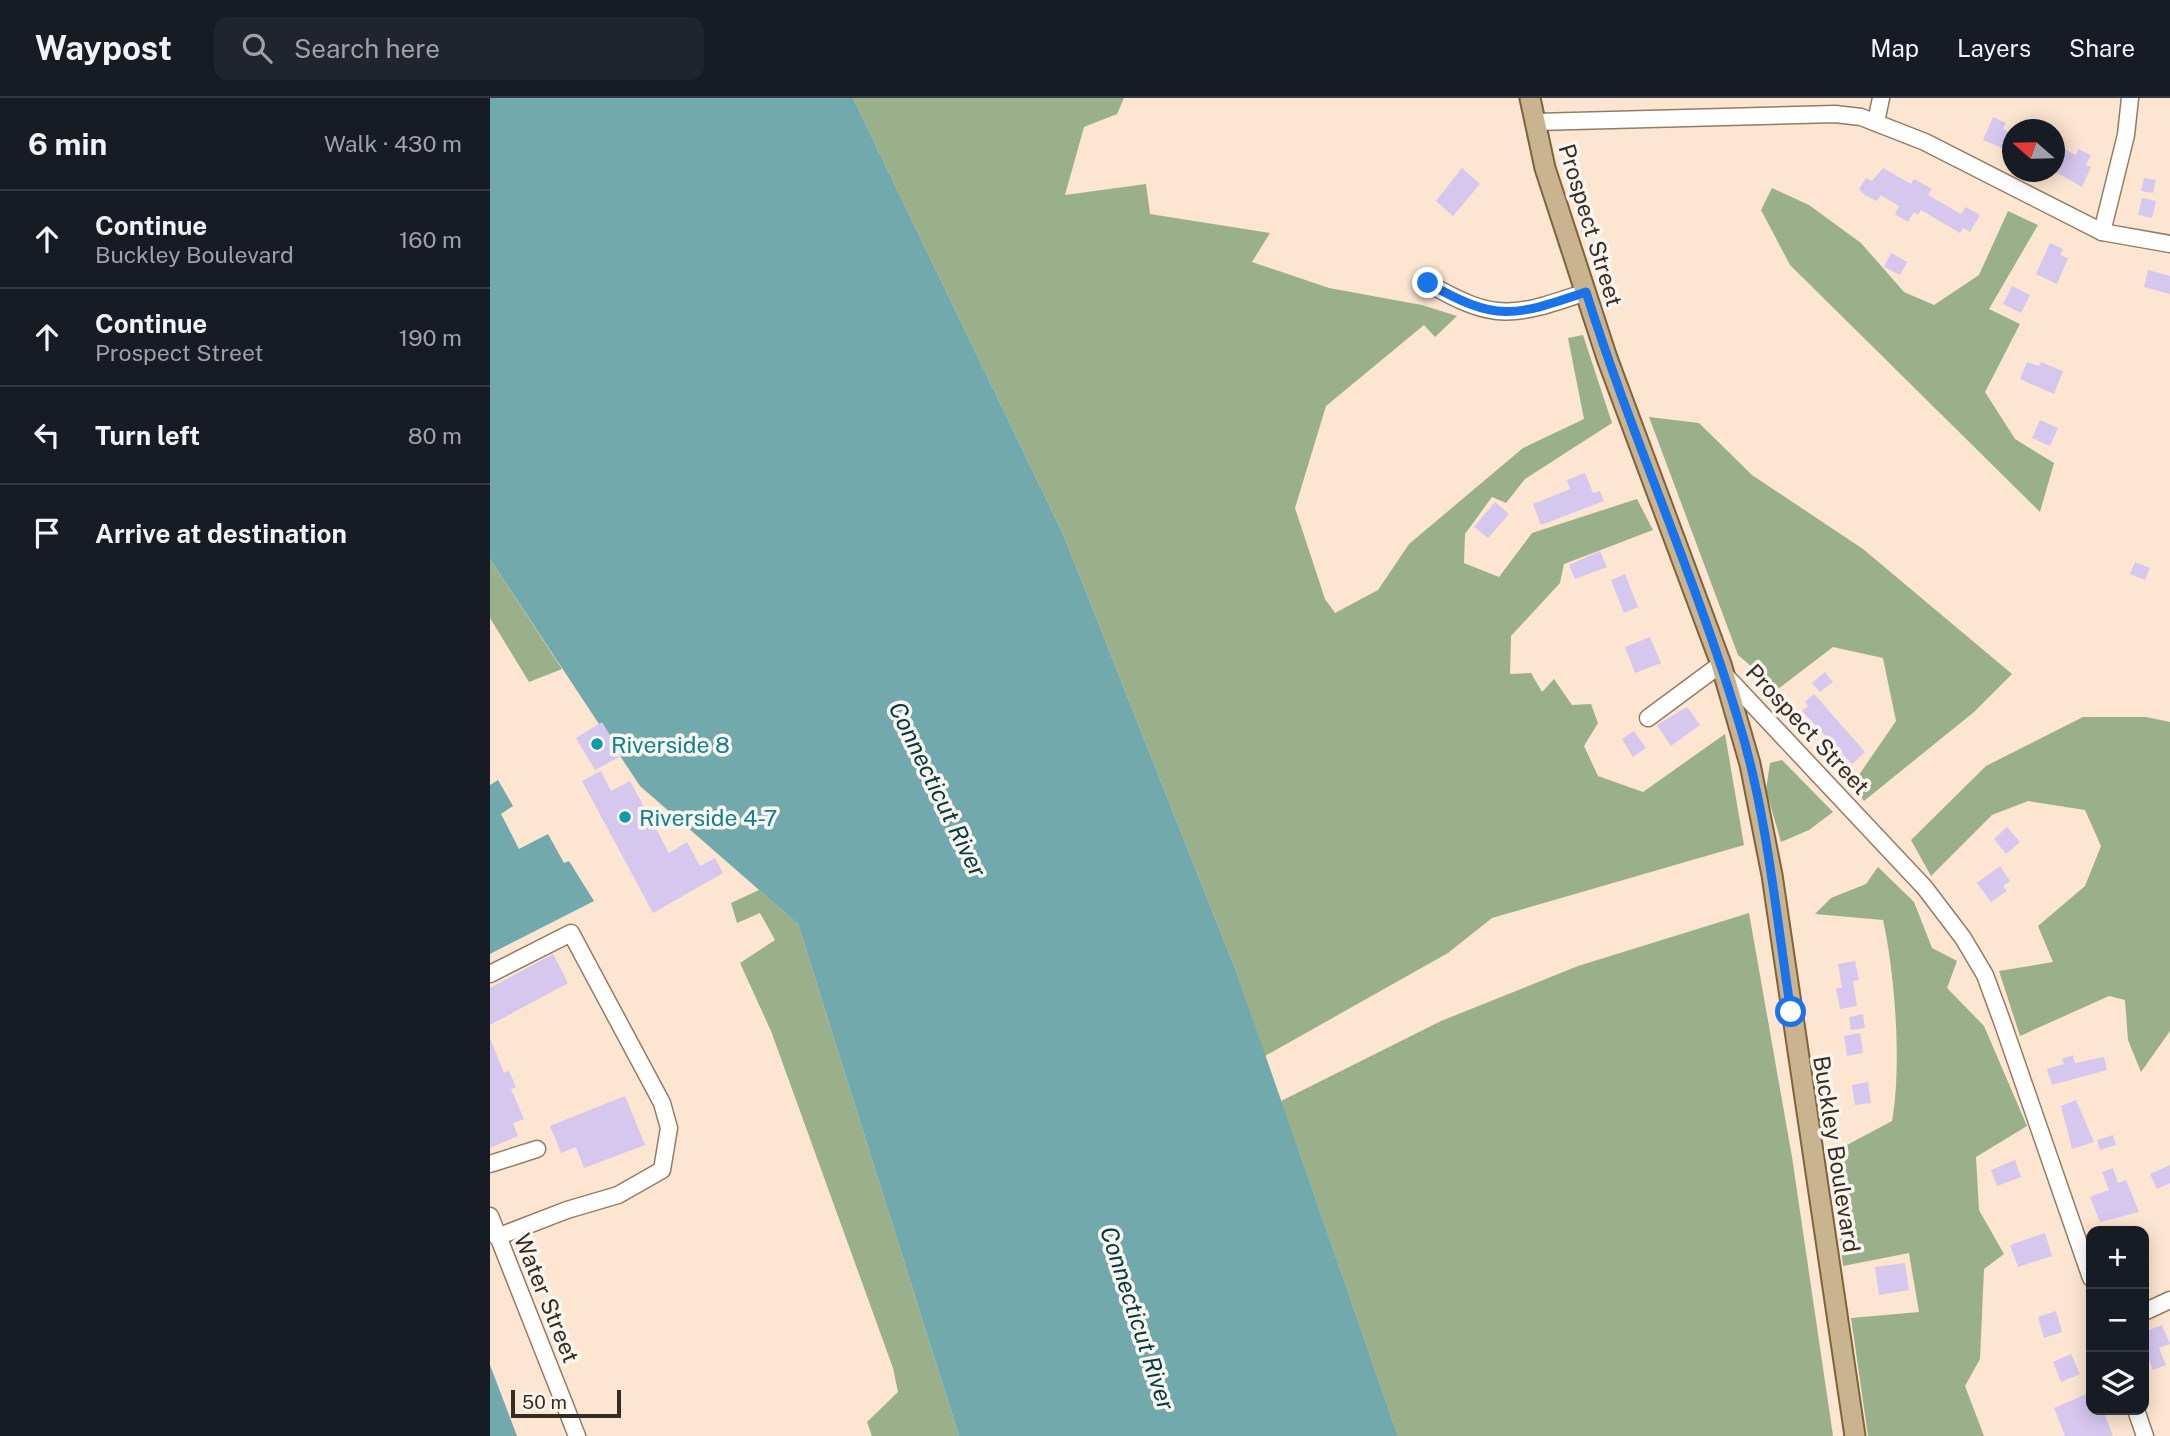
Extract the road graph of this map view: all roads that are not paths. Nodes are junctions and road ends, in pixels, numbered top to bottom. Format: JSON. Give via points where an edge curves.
{"nodes":[{"id":1,"x":1530,"y":98,"type":"edge"},
{"id":2,"x":1881,"y":98,"type":"edge"},
{"id":3,"x":2130,"y":98,"type":"edge"},
{"id":4,"x":1536,"y":122,"type":"junction"},
{"id":5,"x":1876,"y":122,"type":"junction"},
{"id":6,"x":2102,"y":232,"type":"junction"},
{"id":7,"x":2170,"y":244,"type":"edge"},
{"id":8,"x":1428,"y":283,"type":"dead end"},
{"id":9,"x":1586,"y":292,"type":"junction"},
{"id":10,"x":1723,"y":670,"type":"junction"},
{"id":11,"x":1648,"y":718,"type":"dead end"},
{"id":12,"x":490,"y":974,"type":"edge"},
{"id":13,"x":537,"y":1149,"type":"dead end"},
{"id":14,"x":490,"y":1164,"type":"edge"},
{"id":15,"x":490,"y":1216,"type":"edge"},
{"id":16,"x":497,"y":1237,"type":"junction"},
{"id":17,"x":2086,"y":1264,"type":"edge"},
{"id":18,"x":2170,"y":1300,"type":"edge"},
{"id":19,"x":2149,"y":1310,"type":"edge"},
{"id":20,"x":2138,"y":1415,"type":"edge"},
{"id":21,"x":577,"y":1436,"type":"edge"},
{"id":22,"x":1855,"y":1436,"type":"edge"},
{"id":23,"x":2145,"y":1436,"type":"edge"}],
"edges":[{"from":1,"to":4,"type":"main road","name":"Prospect Street"},
{"from":2,"to":5,"type":"street"},
{"from":3,"to":6,"type":"street","via":[[2126,135]]},
{"from":4,"to":5,"type":"street","via":[[1835,114]]},
{"from":4,"to":9,"type":"main road","name":"Prospect Street","via":[[1545,168]]},
{"from":5,"to":6,"type":"street"},
{"from":6,"to":7,"type":"street"},
{"from":8,"to":9,"type":"street","via":[[1455,299],[1506,314]]},
{"from":9,"to":10,"type":"main road","name":"Prospect Street"},
{"from":10,"to":11,"type":"street"},
{"from":10,"to":17,"type":"street","name":"Prospect Street","via":[[1925,888],[1963,938],[1985,975]]},
{"from":10,"to":22,"type":"main road","name":"Buckley Boulevard","via":[[1752,774],[1772,875]]},
{"from":12,"to":16,"type":"street","via":[[571,933],[662,1102],[669,1128],[663,1170],[618,1195]]},
{"from":13,"to":14,"type":"street"},
{"from":15,"to":16,"type":"street","name":"Water Street"},
{"from":16,"to":21,"type":"street","name":"Water Street"},
{"from":18,"to":19,"type":"street"},
{"from":20,"to":23,"type":"street"}]}
